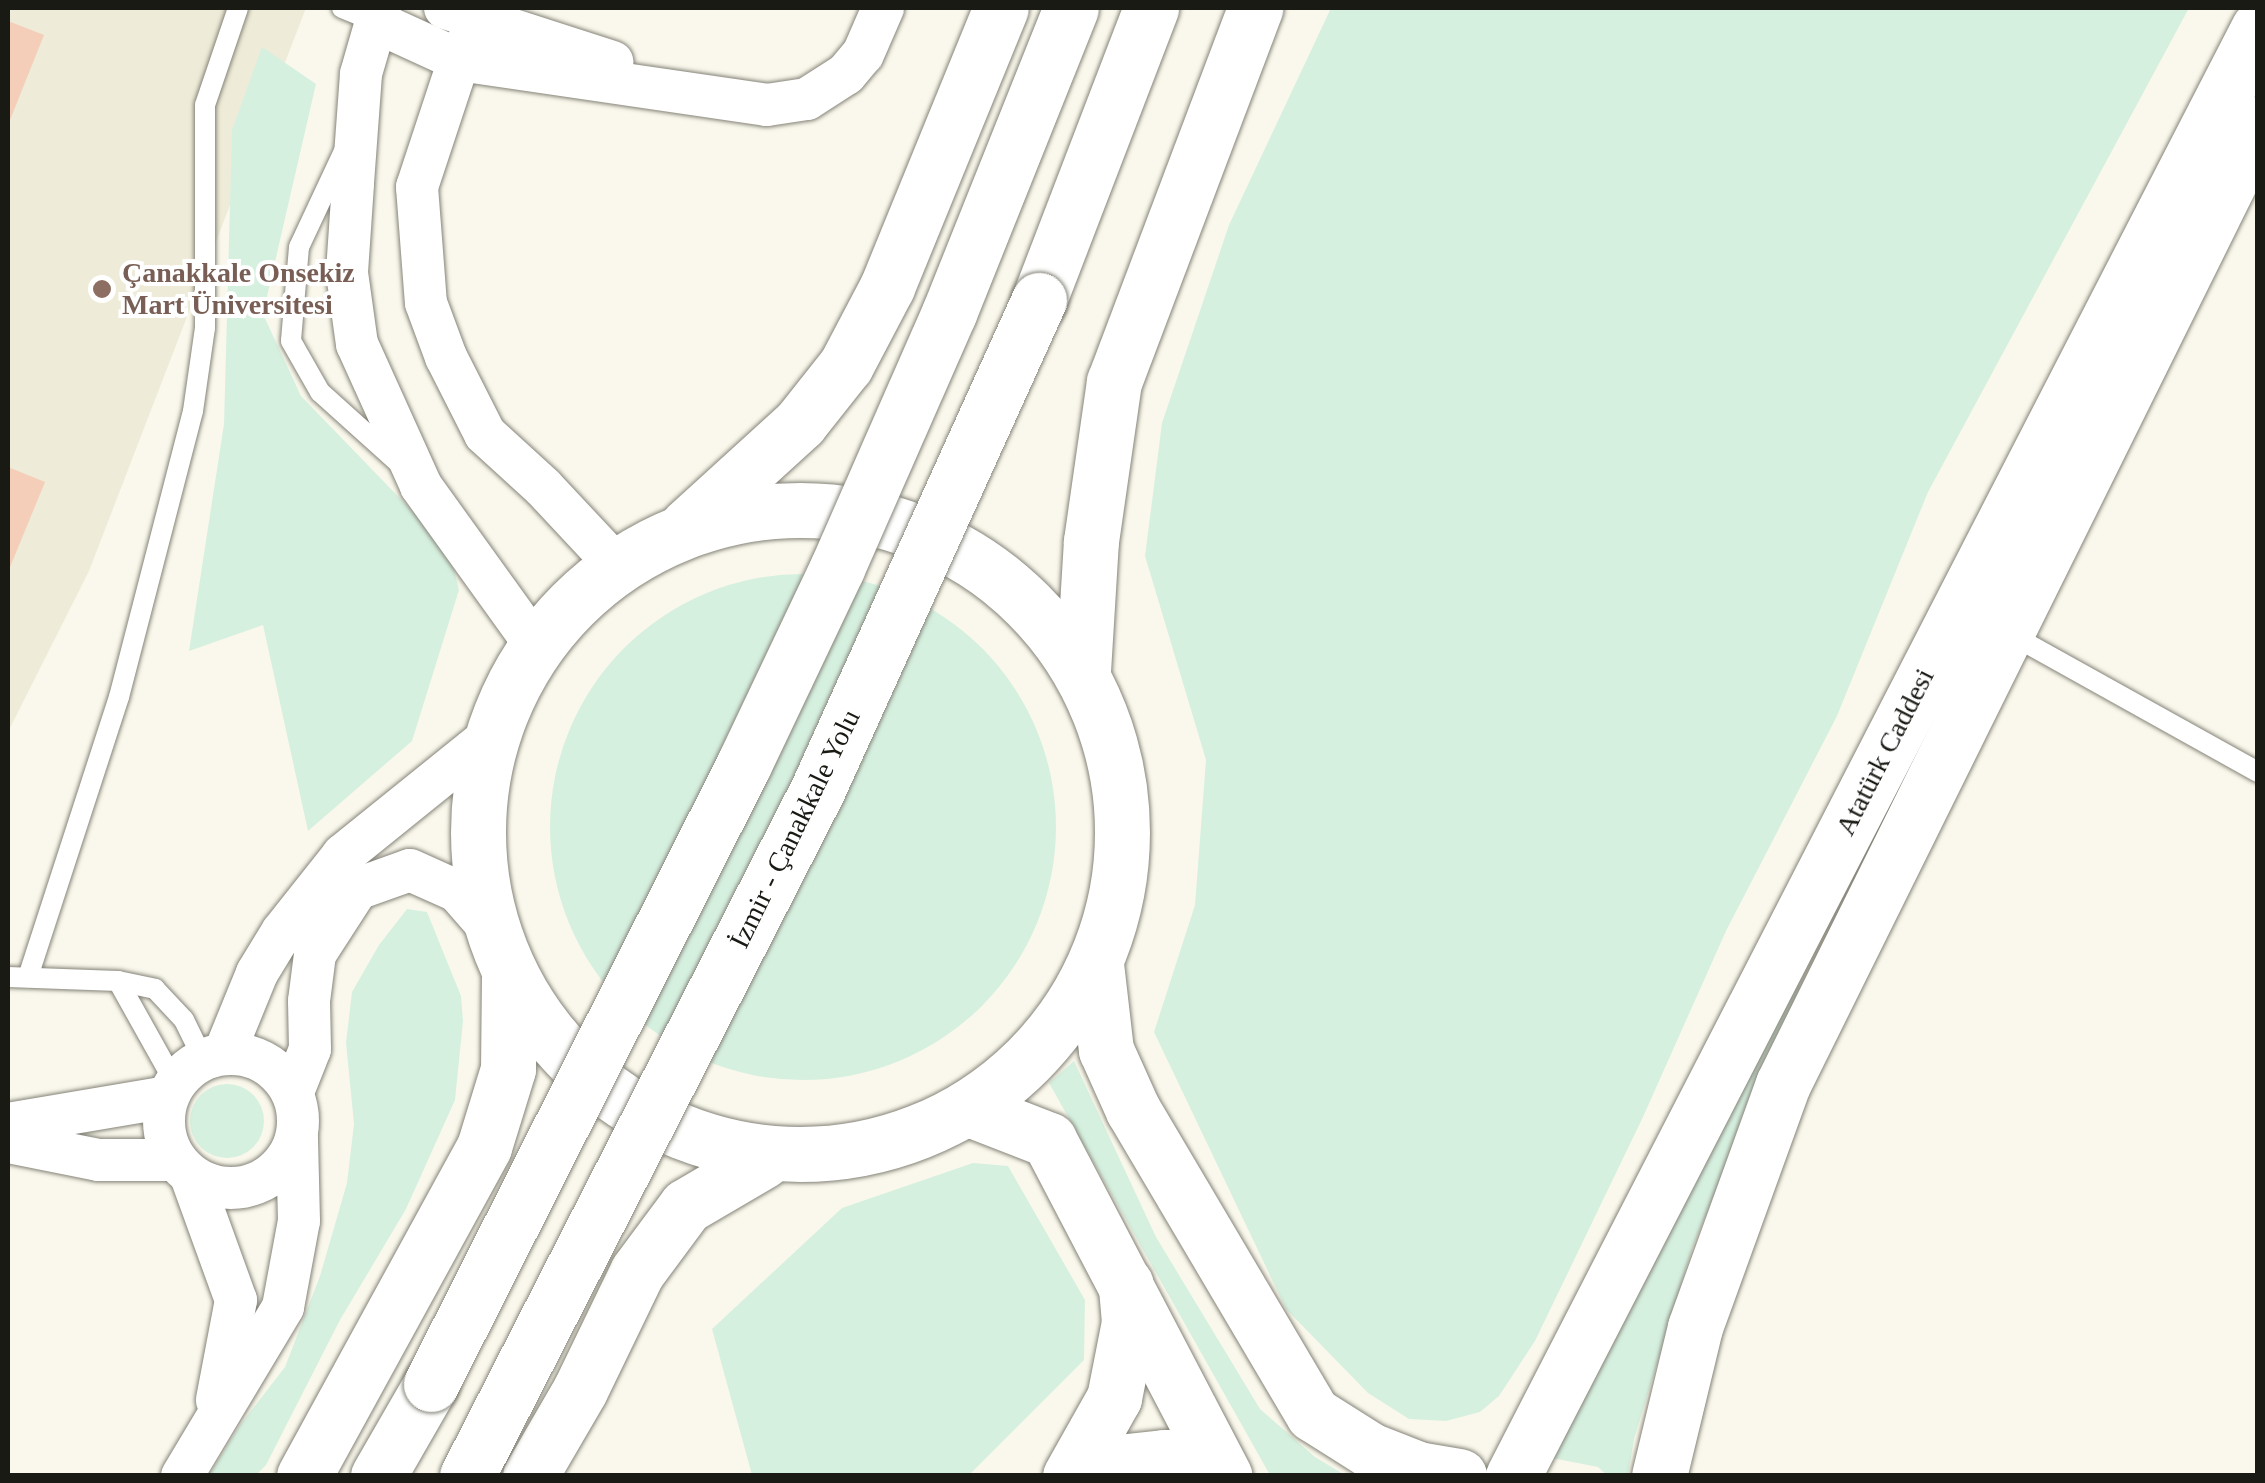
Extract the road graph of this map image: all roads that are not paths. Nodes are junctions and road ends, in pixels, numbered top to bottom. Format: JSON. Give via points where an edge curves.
{"nodes":[{"id":1,"x":238,"y":8,"type":"edge"},
{"id":2,"x":883,"y":8,"type":"edge"},
{"id":3,"x":1001,"y":8,"type":"edge"},
{"id":4,"x":1070,"y":8,"type":"edge"},
{"id":5,"x":1152,"y":8,"type":"edge"},
{"id":6,"x":1254,"y":8,"type":"edge"},
{"id":7,"x":366,"y":12,"type":"edge"},
{"id":8,"x":468,"y":12,"type":"edge"},
{"id":9,"x":2258,"y":29,"type":"edge"},
{"id":10,"x":459,"y":60,"type":"junction"},
{"id":11,"x":746,"y":103,"type":"junction"},
{"id":12,"x":357,"y":122,"type":"junction"},
{"id":13,"x":2258,"y":124,"type":"edge"},
{"id":14,"x":418,"y":479,"type":"junction"},
{"id":15,"x":687,"y":526,"type":"junction"},
{"id":16,"x":616,"y":565,"type":"junction"},
{"id":17,"x":2006,"y":632,"type":"junction"},
{"id":18,"x":538,"y":649,"type":"junction"},
{"id":19,"x":1082,"y":672,"type":"junction"},
{"id":20,"x":488,"y":738,"type":"junction"},
{"id":21,"x":2258,"y":772,"type":"edge"},
{"id":22,"x":502,"y":952,"type":"junction"},
{"id":23,"x":1096,"y":964,"type":"junction"},
{"id":24,"x":18,"y":977,"type":"edge"},
{"id":25,"x":118,"y":981,"type":"junction"},
{"id":26,"x":192,"y":1073,"type":"junction"},
{"id":27,"x":293,"y":1092,"type":"junction"},
{"id":28,"x":967,"y":1108,"type":"junction"},
{"id":29,"x":8,"y":1124,"type":"edge"},
{"id":30,"x":297,"y":1137,"type":"junction"},
{"id":31,"x":8,"y":1142,"type":"edge"},
{"id":32,"x":763,"y":1161,"type":"junction"},
{"id":33,"x":184,"y":1168,"type":"junction"},
{"id":34,"x":1126,"y":1284,"type":"junction"},
{"id":35,"x":212,"y":1425,"type":"junction"},
{"id":36,"x":182,"y":1476,"type":"edge"},
{"id":37,"x":304,"y":1476,"type":"edge"},
{"id":38,"x":378,"y":1476,"type":"edge"},
{"id":39,"x":467,"y":1476,"type":"edge"},
{"id":40,"x":530,"y":1476,"type":"edge"},
{"id":41,"x":1070,"y":1476,"type":"edge"},
{"id":42,"x":1088,"y":1476,"type":"edge"},
{"id":43,"x":1216,"y":1476,"type":"edge"},
{"id":44,"x":1225,"y":1476,"type":"edge"},
{"id":45,"x":1459,"y":1476,"type":"edge"},
{"id":46,"x":1513,"y":1476,"type":"edge"},
{"id":47,"x":1659,"y":1476,"type":"edge"}],
"edges":[{"from":1,"to":24,"type":"lane","via":[[205,105],[205,328],[193,411],[119,697]]},
{"from":2,"to":11,"type":"street","via":[[863,54],[826,90],[787,104]]},
{"from":3,"to":15,"type":"main road","via":[[887,287],[846,365],[800,423]]},
{"from":4,"to":38,"type":"main road","bridge":true,"via":[[949,312],[837,568],[449,1349]]},
{"from":5,"to":39,"type":"main road","name":"İzmir - Çanakkale Yolu","bridge":true,"via":[[1039,300],[817,791]]},
{"from":6,"to":19,"type":"main road","via":[[1114,382],[1091,541]]},
{"from":7,"to":10,"type":"street"},
{"from":7,"to":12,"type":"street"},
{"from":8,"to":10,"type":"street"},
{"from":8,"to":11,"type":"street"},
{"from":9,"to":46,"type":"main road","name":"Atatürk Caddesi"},
{"from":10,"to":11,"type":"street"},
{"from":10,"to":16,"type":"street","via":[[417,187],[426,303],[485,434]]},
{"from":12,"to":14,"type":"street","via":[[347,273],[358,344]]},
{"from":12,"to":14,"type":"lane","via":[[299,246],[291,342],[320,392]]},
{"from":13,"to":17,"type":"main road","name":"Atatürk Caddesi"},
{"from":14,"to":18,"type":"street"},
{"from":15,"to":16,"type":"main road"},
{"from":15,"to":19,"type":"main road","via":[[760,511],[855,513],[946,542],[1024,597]]},
{"from":16,"to":18,"type":"main road","via":[[574,601]]},
{"from":17,"to":21,"type":"lane"},
{"from":17,"to":47,"type":"main road","name":"Atatürk Caddesi","via":[[1783,1084],[1695,1327]]},
{"from":18,"to":20,"type":"main road"},
{"from":19,"to":23,"type":"main road","via":[[1118,766],[1122,867]]},
{"from":20,"to":22,"type":"main road","via":[[478,854]]},
{"from":20,"to":26,"type":"street","via":[[343,855],[282,932]]},
{"from":22,"to":27,"type":"street","via":[[457,891],[410,870],[357,890],[315,954],[310,1049]]},
{"from":22,"to":32,"type":"main road","via":[[566,1054],[646,1114]]},
{"from":22,"to":37,"type":"main road","via":[[508,1069],[484,1147]]},
{"from":23,"to":28,"type":"main road","via":[[1042,1046]]},
{"from":23,"to":45,"type":"main road","via":[[1106,1050],[1132,1110],[1313,1414],[1370,1450]]},
{"from":24,"to":25,"type":"lane"},
{"from":25,"to":26,"type":"lane"},
{"from":25,"to":26,"type":"lane","via":[[155,989],[184,1020]]},
{"from":26,"to":27,"type":"street","via":[[264,1062]]},
{"from":26,"to":29,"type":"street"},
{"from":26,"to":33,"type":"street","via":[[166,1140]]},
{"from":27,"to":30,"type":"street"},
{"from":28,"to":32,"type":"main road","via":[[905,1136],[834,1154]]},
{"from":28,"to":34,"type":"main road","via":[[1049,1140]]},
{"from":30,"to":33,"type":"street","via":[[288,1157],[255,1184],[233,1188]]},
{"from":30,"to":35,"type":"street","via":[[299,1222],[283,1307]]},
{"from":31,"to":33,"type":"street"},
{"from":32,"to":40,"type":"main road","via":[[686,1206],[637,1272]]},
{"from":33,"to":35,"type":"street","via":[[236,1300]]},
{"from":34,"to":41,"type":"main road","via":[[1128,1322],[1114,1398]]},
{"from":34,"to":44,"type":"main road"},
{"from":35,"to":36,"type":"street"},
{"from":42,"to":43,"type":"main road","via":[[1127,1461],[1164,1458],[1192,1458]]}]}
